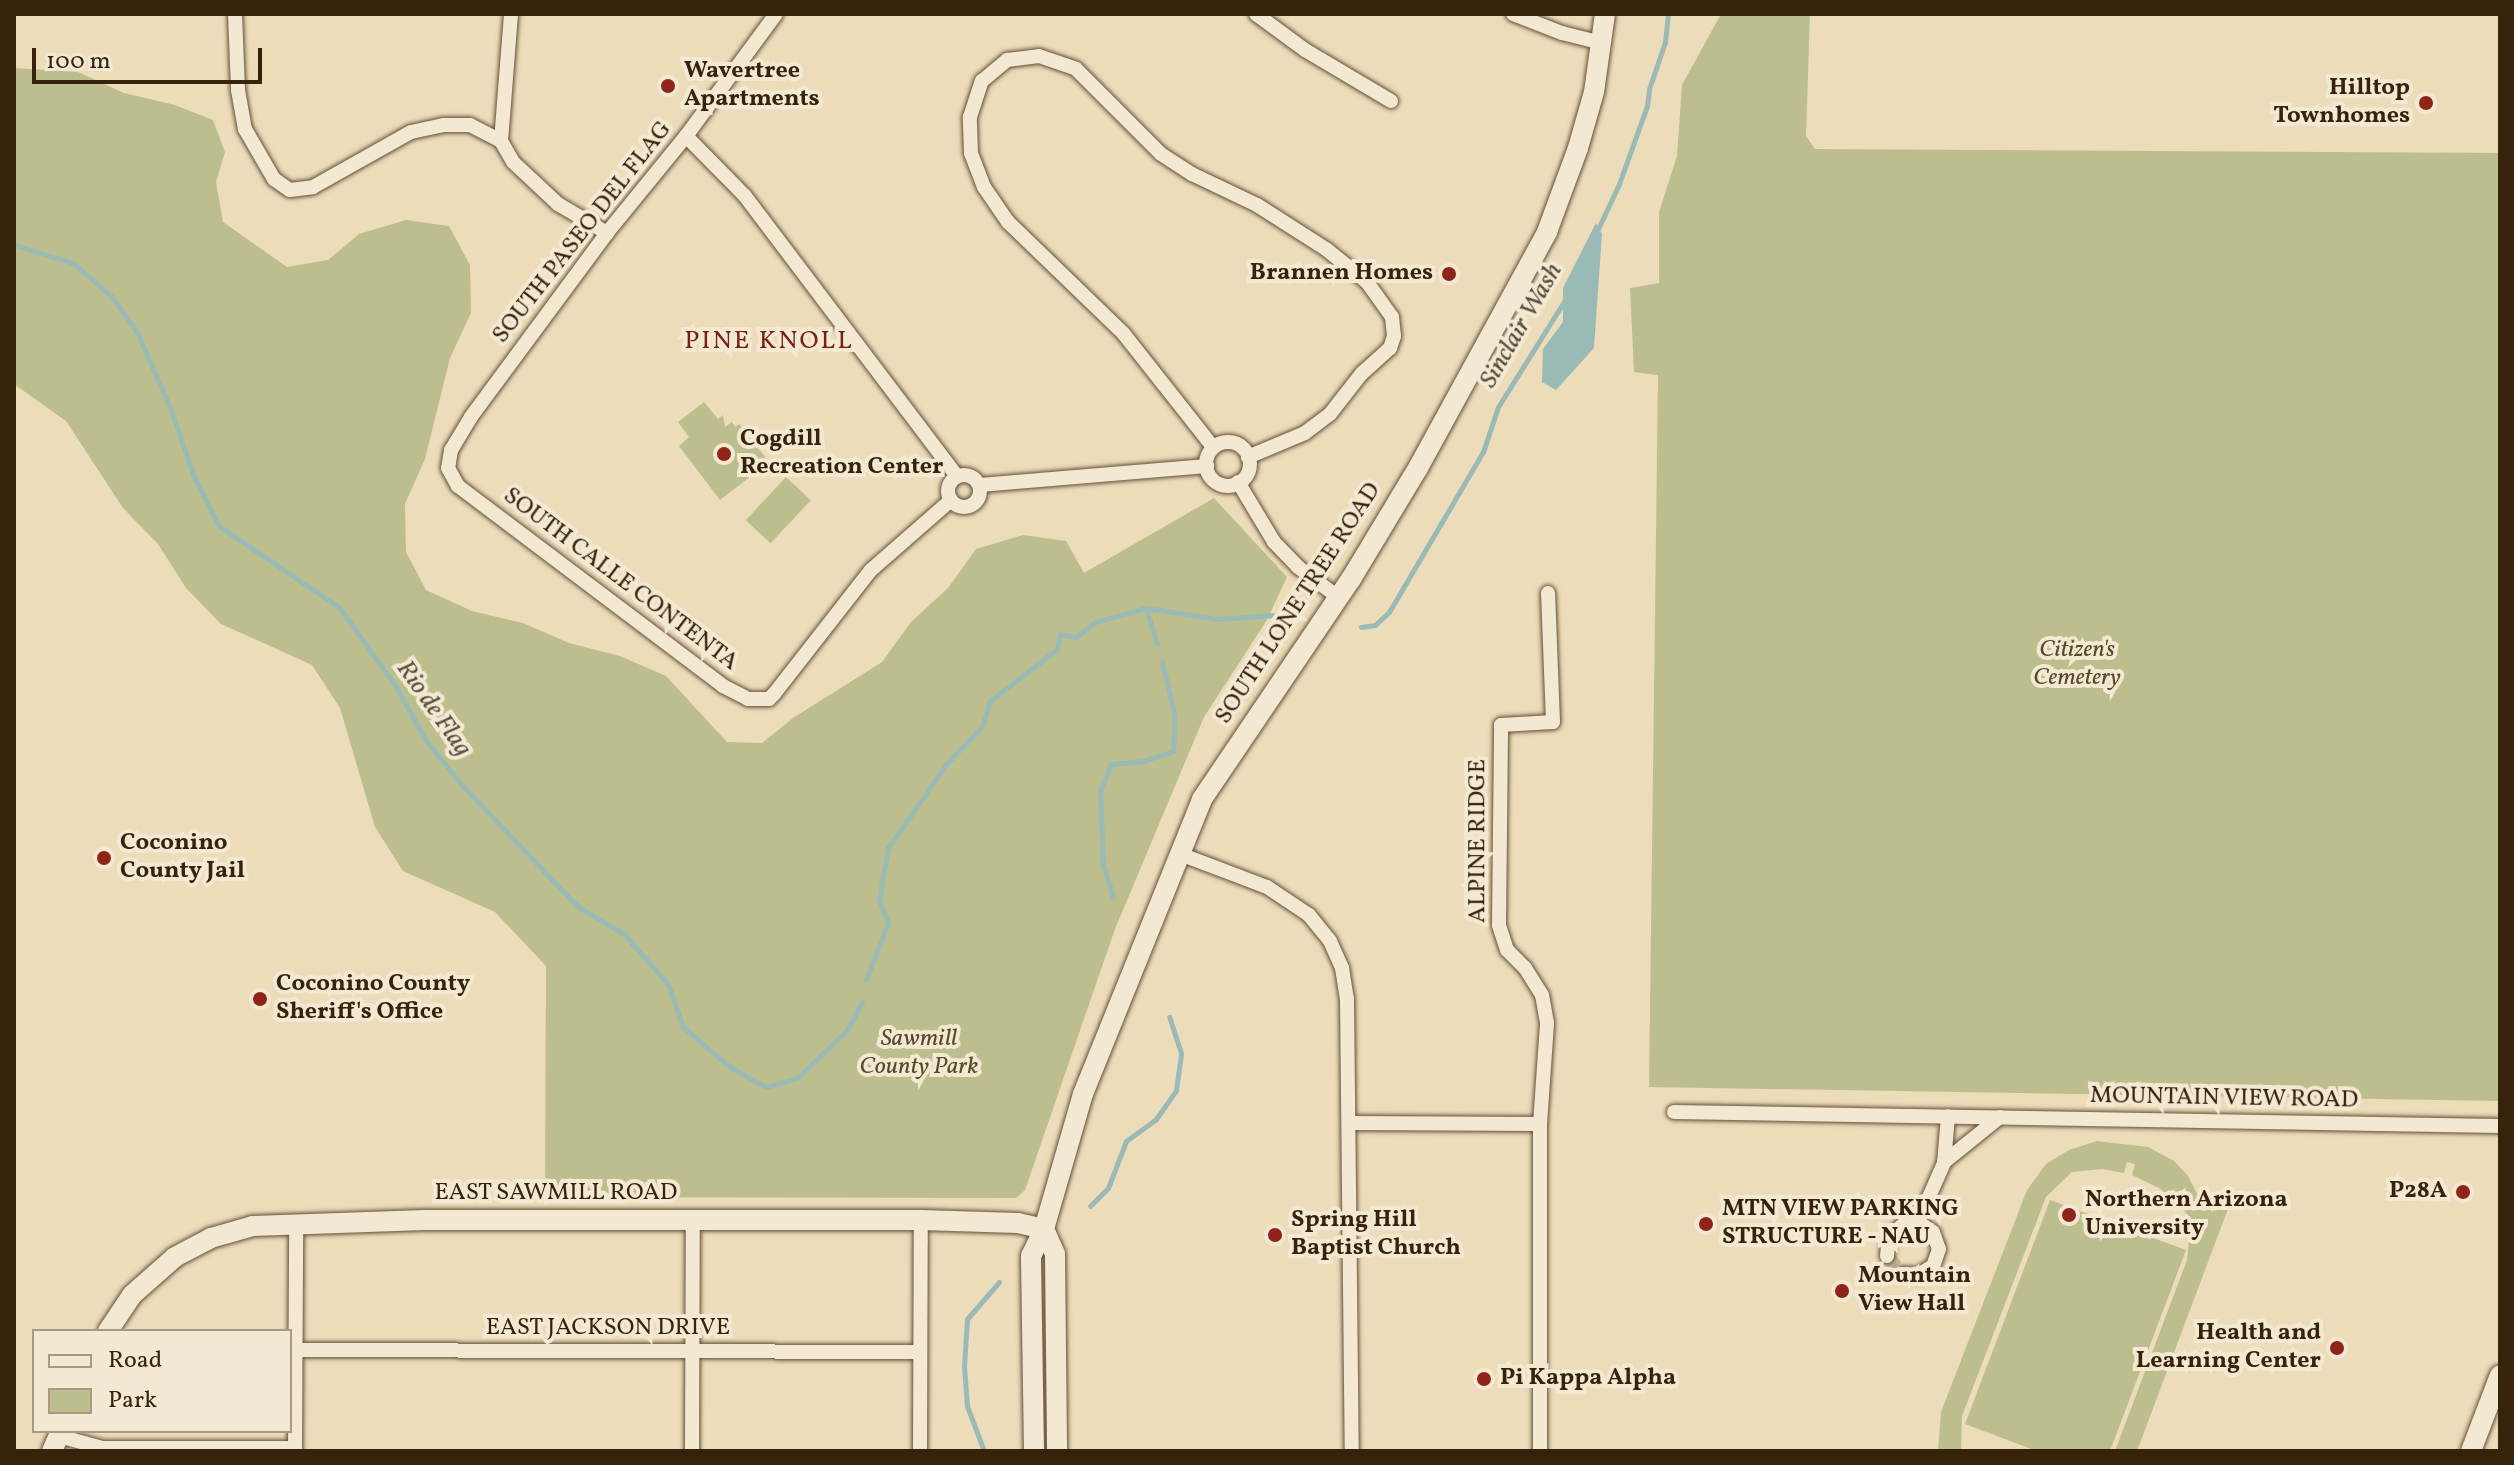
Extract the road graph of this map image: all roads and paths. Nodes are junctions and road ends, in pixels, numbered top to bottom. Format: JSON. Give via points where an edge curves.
{"nodes":[{"id":1,"x":235,"y":14,"type":"edge"},
{"id":2,"x":511,"y":14,"type":"edge"},
{"id":3,"x":776,"y":14,"type":"edge"},
{"id":4,"x":1256,"y":14,"type":"edge"},
{"id":5,"x":1513,"y":14,"type":"edge"},
{"id":6,"x":1605,"y":14,"type":"edge"},
{"id":7,"x":1602,"y":43,"type":"junction"},
{"id":8,"x":1391,"y":101,"type":"dead end"},
{"id":9,"x":686,"y":136,"type":"junction"},
{"id":10,"x":501,"y":141,"type":"junction"},
{"id":11,"x":607,"y":233,"type":"junction"},
{"id":12,"x":1213,"y":447,"type":"junction"},
{"id":13,"x":1248,"y":457,"type":"junction"},
{"id":14,"x":1207,"y":466,"type":"junction"},
{"id":15,"x":957,"y":476,"type":"junction"},
{"id":16,"x":1238,"y":482,"type":"junction"},
{"id":17,"x":980,"y":485,"type":"junction"},
{"id":18,"x":458,"y":486,"type":"joint"},
{"id":19,"x":951,"y":500,"type":"junction"},
{"id":20,"x":1548,"y":593,"type":"dead end"},
{"id":21,"x":1338,"y":597,"type":"junction"},
{"id":22,"x":1180,"y":854,"type":"junction"},
{"id":23,"x":1674,"y":1112,"type":"dead end"},
{"id":24,"x":1948,"y":1116,"type":"junction"},
{"id":25,"x":2000,"y":1117,"type":"junction"},
{"id":26,"x":1350,"y":1123,"type":"junction"},
{"id":27,"x":1540,"y":1124,"type":"junction"},
{"id":28,"x":2500,"y":1126,"type":"edge"},
{"id":29,"x":1944,"y":1163,"type":"junction"},
{"id":30,"x":1925,"y":1206,"type":"junction"},
{"id":31,"x":693,"y":1220,"type":"junction"},
{"id":32,"x":921,"y":1220,"type":"junction"},
{"id":33,"x":296,"y":1222,"type":"junction"},
{"id":34,"x":1904,"y":1224,"type":"junction"},
{"id":35,"x":1044,"y":1229,"type":"junction"},
{"id":36,"x":1933,"y":1232,"type":"junction"},
{"id":37,"x":1887,"y":1256,"type":"dead end"},
{"id":38,"x":1902,"y":1274,"type":"dead end"},
{"id":39,"x":109,"y":1329,"type":"edge"},
{"id":40,"x":296,"y":1350,"type":"junction"},
{"id":41,"x":692,"y":1351,"type":"junction"},
{"id":42,"x":920,"y":1352,"type":"junction"},
{"id":43,"x":2498,"y":1387,"type":"edge"},
{"id":44,"x":58,"y":1439,"type":"edge"},
{"id":45,"x":198,"y":1450,"type":"edge"},
{"id":46,"x":295,"y":1450,"type":"edge"},
{"id":47,"x":692,"y":1451,"type":"edge"},
{"id":48,"x":920,"y":1451,"type":"edge"},
{"id":49,"x":1034,"y":1451,"type":"edge"},
{"id":50,"x":1057,"y":1451,"type":"edge"},
{"id":51,"x":1352,"y":1451,"type":"edge"},
{"id":52,"x":1540,"y":1451,"type":"edge"},
{"id":53,"x":2471,"y":1451,"type":"edge"}],
"edges":[{"from":1,"to":10,"type":"street","via":[[245,129],[274,179],[290,190],[313,187],[411,132],[470,125]]},
{"from":2,"to":10,"type":"street"},
{"from":3,"to":9,"type":"street","name":"SOUTH PASEO DEL FLAG"},
{"from":4,"to":8,"type":"street"},
{"from":5,"to":7,"type":"street"},
{"from":6,"to":7,"type":"main road","name":"SOUTH LONE TREE ROAD"},
{"from":7,"to":21,"type":"main road","name":"SOUTH LONE TREE ROAD","via":[[1578,148],[1547,232],[1418,468]]},
{"from":9,"to":11,"type":"street","name":"SOUTH PASEO DEL FLAG"},
{"from":9,"to":15,"type":"street","via":[[745,196]]},
{"from":10,"to":11,"type":"street","via":[[513,162],[558,204]]},
{"from":11,"to":18,"type":"street","name":"SOUTH PASEO DEL FLAG","via":[[451,450],[448,468]]},
{"from":12,"to":13,"type":"street","via":[[1237,444]]},
{"from":12,"to":13,"type":"street","via":[[1123,333],[1008,222],[984,187],[971,153],[970,117],[982,81],[1007,60],[1039,56],[1076,69],[1161,154],[1326,249],[1367,282],[1392,317],[1390,348],[1330,414],[1305,433]]},
{"from":12,"to":14,"type":"street"},
{"from":13,"to":16,"type":"street","via":[[1247,474]]},
{"from":14,"to":16,"type":"street","via":[[1214,482]]},
{"from":14,"to":17,"type":"street"},
{"from":15,"to":17,"type":"street","via":[[968,475]]},
{"from":15,"to":19,"type":"street","via":[[949,487]]},
{"from":16,"to":21,"type":"street","via":[[1274,542]]},
{"from":17,"to":19,"type":"street","via":[[971,505]]},
{"from":18,"to":19,"type":"street","name":"SOUTH CALLE CONTENTA","via":[[723,686],[761,700],[779,689],[871,570]]},
{"from":20,"to":27,"type":"street","name":"ALPINE RIDGE","via":[[1553,722],[1501,725],[1499,925],[1507,950],[1542,995],[1547,1023]]},
{"from":21,"to":22,"type":"main road","name":"SOUTH LONE TREE ROAD","via":[[1202,799]]},
{"from":22,"to":26,"type":"street","via":[[1267,887],[1309,915],[1330,941],[1347,999]]},
{"from":22,"to":35,"type":"main road","name":"SOUTH LONE TREE ROAD","via":[[1083,1094]]},
{"from":23,"to":24,"type":"street","name":"MOUNTAIN VIEW ROAD"},
{"from":24,"to":25,"type":"street","name":"MOUNTAIN VIEW ROAD"},
{"from":24,"to":29,"type":"street"},
{"from":25,"to":28,"type":"street","name":"MOUNTAIN VIEW ROAD"},
{"from":25,"to":29,"type":"street"},
{"from":26,"to":27,"type":"street"},
{"from":26,"to":51,"type":"street"},
{"from":27,"to":52,"type":"street"},
{"from":29,"to":30,"type":"street"},
{"from":30,"to":34,"type":"street"},
{"from":30,"to":36,"type":"street"},
{"from":31,"to":32,"type":"main road","name":"EAST SAWMILL ROAD"},
{"from":31,"to":33,"type":"main road","name":"EAST SAWMILL ROAD"},
{"from":31,"to":41,"type":"street"},
{"from":32,"to":35,"type":"main road","name":"EAST SAWMILL ROAD","via":[[1018,1223]]},
{"from":32,"to":42,"type":"street"},
{"from":33,"to":39,"type":"main road","name":"EAST SAWMILL ROAD","via":[[253,1226],[211,1238],[175,1257],[132,1295]]},
{"from":33,"to":40,"type":"street"},
{"from":34,"to":36,"type":"street","via":[[1921,1224]]},
{"from":34,"to":37,"type":"street","via":[[1889,1237]]},
{"from":35,"to":49,"type":"main road","name":"SOUTH LONE TREE ROAD","via":[[1031,1256]]},
{"from":35,"to":50,"type":"main road","via":[[1055,1254]]},
{"from":36,"to":38,"type":"street","via":[[1939,1249],[1933,1266],[1918,1275]]},
{"from":40,"to":41,"type":"street","name":"EAST JACKSON DRIVE"},
{"from":40,"to":46,"type":"street"},
{"from":41,"to":42,"type":"street","name":"EAST JACKSON DRIVE"},
{"from":41,"to":47,"type":"street"},
{"from":42,"to":48,"type":"street"},
{"from":43,"to":53,"type":"main road"},
{"from":44,"to":45,"type":"street","via":[[103,1448]]},
{"from":45,"to":46,"type":"street"}]}
